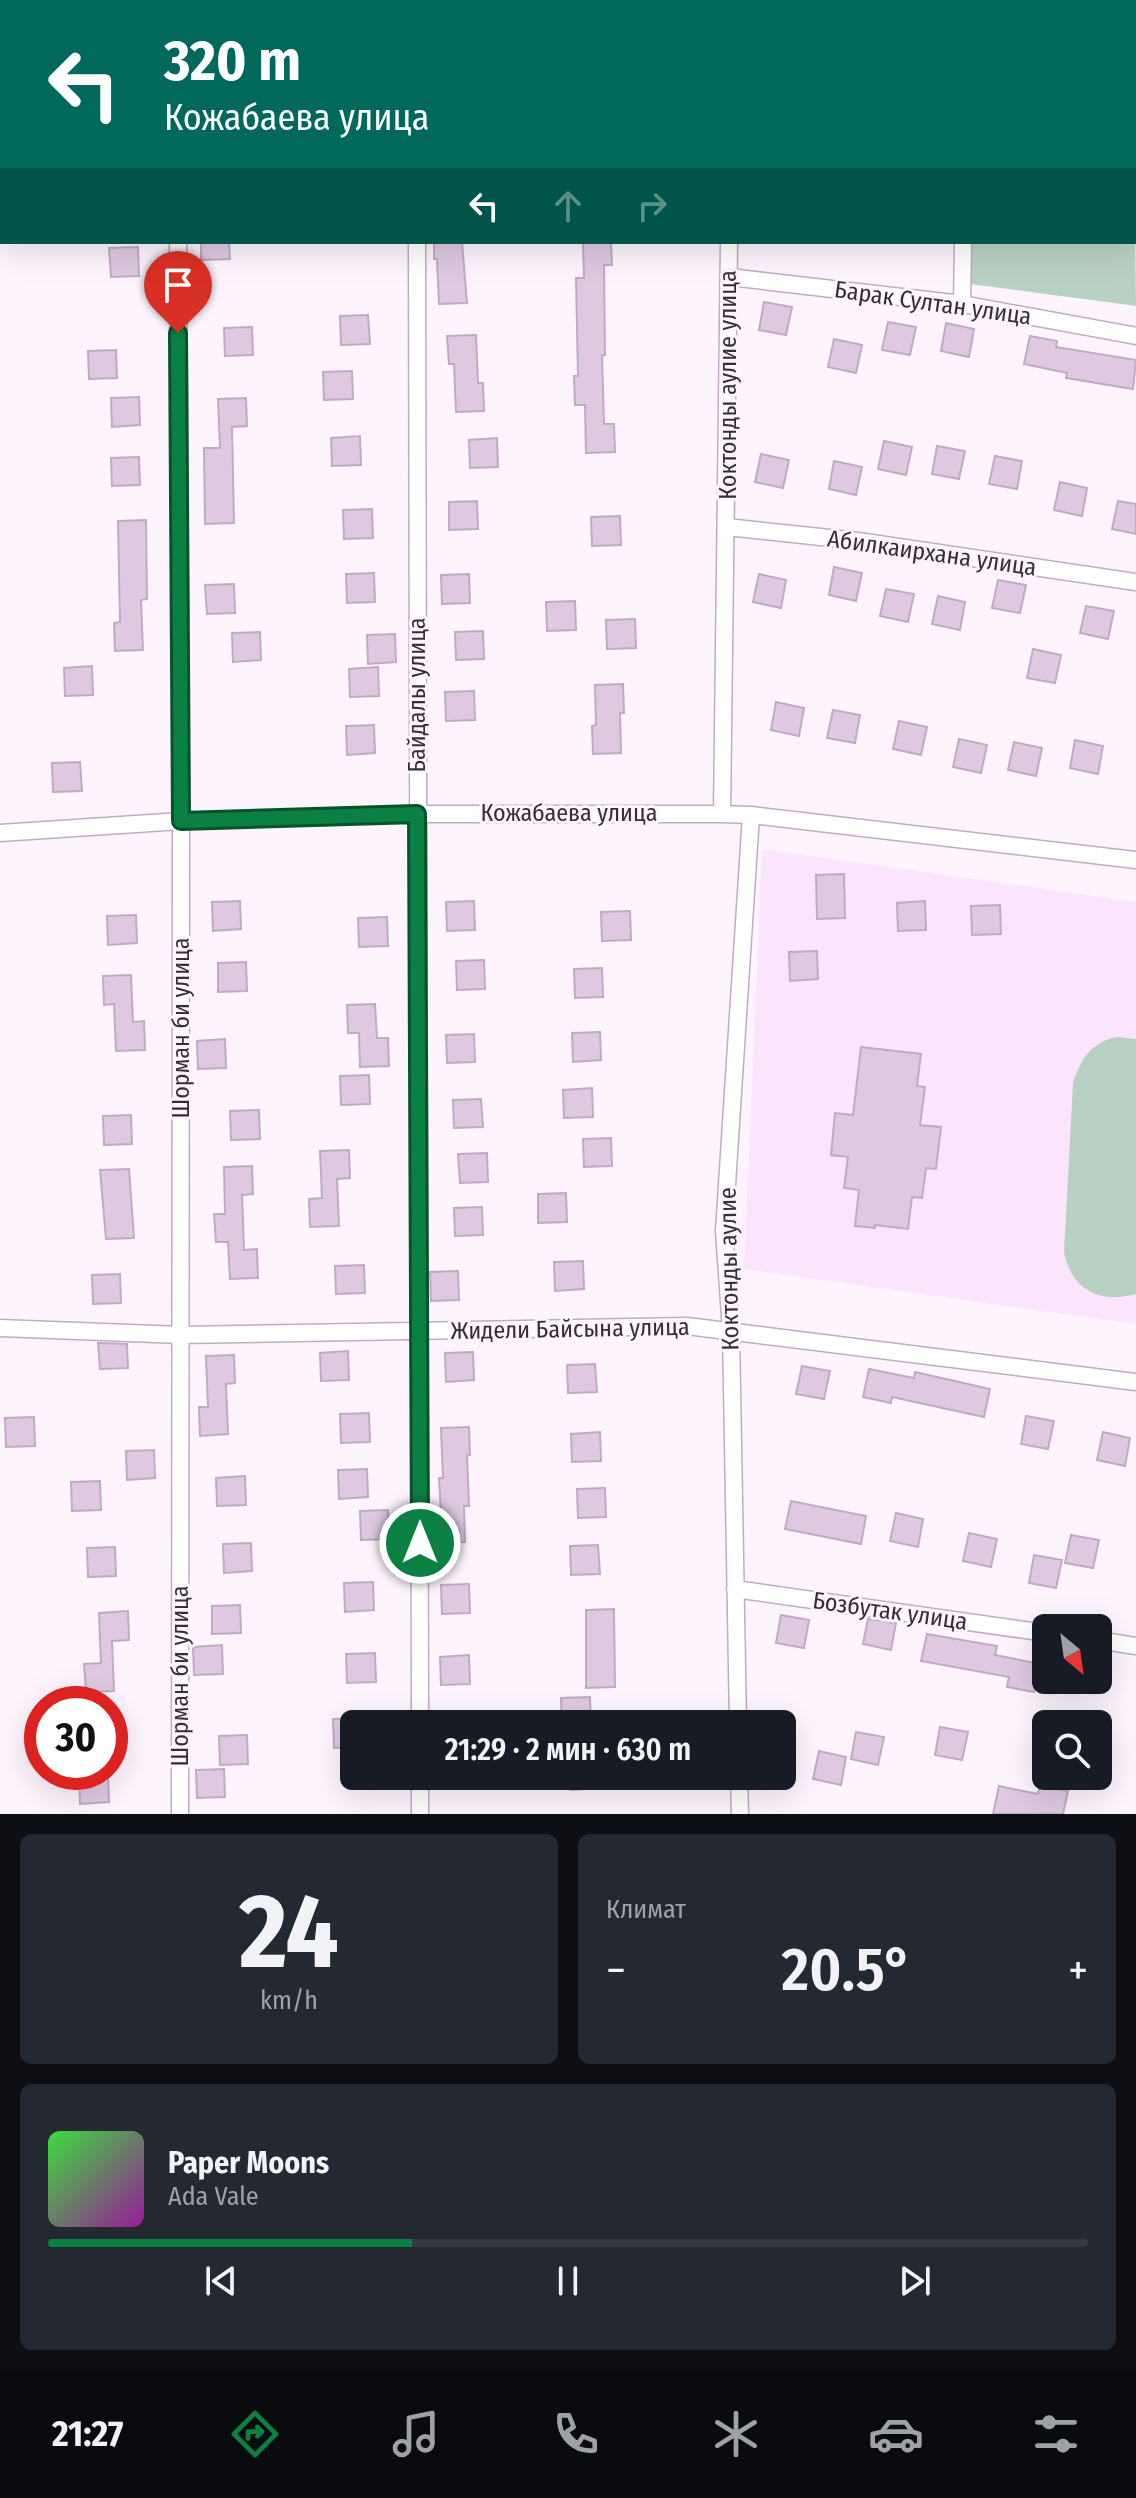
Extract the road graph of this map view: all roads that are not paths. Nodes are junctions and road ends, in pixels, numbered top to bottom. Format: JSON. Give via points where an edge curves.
{"nodes":[{"id":1,"x":178,"y":244,"type":"edge"},
{"id":2,"x":417,"y":244,"type":"edge"},
{"id":3,"x":729,"y":244,"type":"edge"},
{"id":4,"x":963,"y":244,"type":"edge"},
{"id":5,"x":729,"y":277,"type":"junction"},
{"id":6,"x":962,"y":304,"type":"junction"},
{"id":7,"x":1136,"y":336,"type":"edge"},
{"id":8,"x":727,"y":527,"type":"junction"},
{"id":9,"x":1136,"y":582,"type":"edge"},
{"id":10,"x":417,"y":814,"type":"junction"},
{"id":11,"x":722,"y":814,"type":"junction"},
{"id":12,"x":751,"y":815,"type":"junction"},
{"id":13,"x":181,"y":821,"type":"junction"},
{"id":14,"x":0,"y":833,"type":"edge"},
{"id":15,"x":1136,"y":860,"type":"edge"},
{"id":16,"x":0,"y":1328,"type":"edge"},
{"id":17,"x":421,"y":1331,"type":"junction"},
{"id":18,"x":731,"y":1331,"type":"junction"},
{"id":19,"x":181,"y":1335,"type":"junction"},
{"id":20,"x":1136,"y":1382,"type":"edge"},
{"id":21,"x":735,"y":1589,"type":"junction"},
{"id":22,"x":1032,"y":1631,"type":"edge"},
{"id":23,"x":1112,"y":1642,"type":"edge"},
{"id":24,"x":1136,"y":1646,"type":"edge"},
{"id":25,"x":420,"y":1710,"type":"edge"},
{"id":26,"x":738,"y":1710,"type":"edge"},
{"id":27,"x":420,"y":1790,"type":"edge"},
{"id":28,"x":739,"y":1790,"type":"edge"},
{"id":29,"x":180,"y":1814,"type":"edge"},
{"id":30,"x":420,"y":1814,"type":"edge"},
{"id":31,"x":740,"y":1814,"type":"edge"}],
"edges":[{"from":1,"to":13,"type":"street","name":"Шорман би улица"},
{"from":2,"to":10,"type":"street","name":"Байдалы улица"},
{"from":3,"to":5,"type":"street","name":"Коктонды аулие улица"},
{"from":4,"to":6,"type":"street"},
{"from":5,"to":6,"type":"street","name":"Барак Султан улица"},
{"from":5,"to":8,"type":"street","name":"Коктонды аулие улица"},
{"from":6,"to":7,"type":"street","name":"Барак Султан улица"},
{"from":8,"to":9,"type":"street","name":"Абилкаирхана улица"},
{"from":8,"to":11,"type":"street","name":"Коктонды аулие улица"},
{"from":10,"to":11,"type":"street","name":"Кожабаева улица"},
{"from":10,"to":13,"type":"street","name":"Кожабаева улица"},
{"from":10,"to":17,"type":"street","name":"Байдалы улица"},
{"from":11,"to":12,"type":"street","name":"Кожабаева улица"},
{"from":12,"to":15,"type":"street","name":"Кожабаева улица"},
{"from":12,"to":18,"type":"street","name":"Коктонды аулие","via":[[724,1231]]},
{"from":13,"to":14,"type":"street","name":"Кожабаева улица"},
{"from":13,"to":19,"type":"street","name":"Шорман би улица"},
{"from":16,"to":19,"type":"street","name":"Жидели Байсына улица"},
{"from":17,"to":18,"type":"street","name":"Жидели Байсына улица","via":[[687,1326]]},
{"from":17,"to":19,"type":"street","name":"Жидели Байсына улица"},
{"from":17,"to":25,"type":"street","name":"Байдалы улица"},
{"from":18,"to":20,"type":"street","name":"Жидели Байсына улица"},
{"from":18,"to":21,"type":"street","name":"Коктонды аулие"},
{"from":19,"to":29,"type":"street","name":"Шорман би улица"},
{"from":21,"to":22,"type":"street","name":"Бозбутак улица"},
{"from":21,"to":26,"type":"street","name":"Коктонды аулие"},
{"from":23,"to":24,"type":"street"},
{"from":27,"to":30,"type":"street"},
{"from":28,"to":31,"type":"street"}]}
